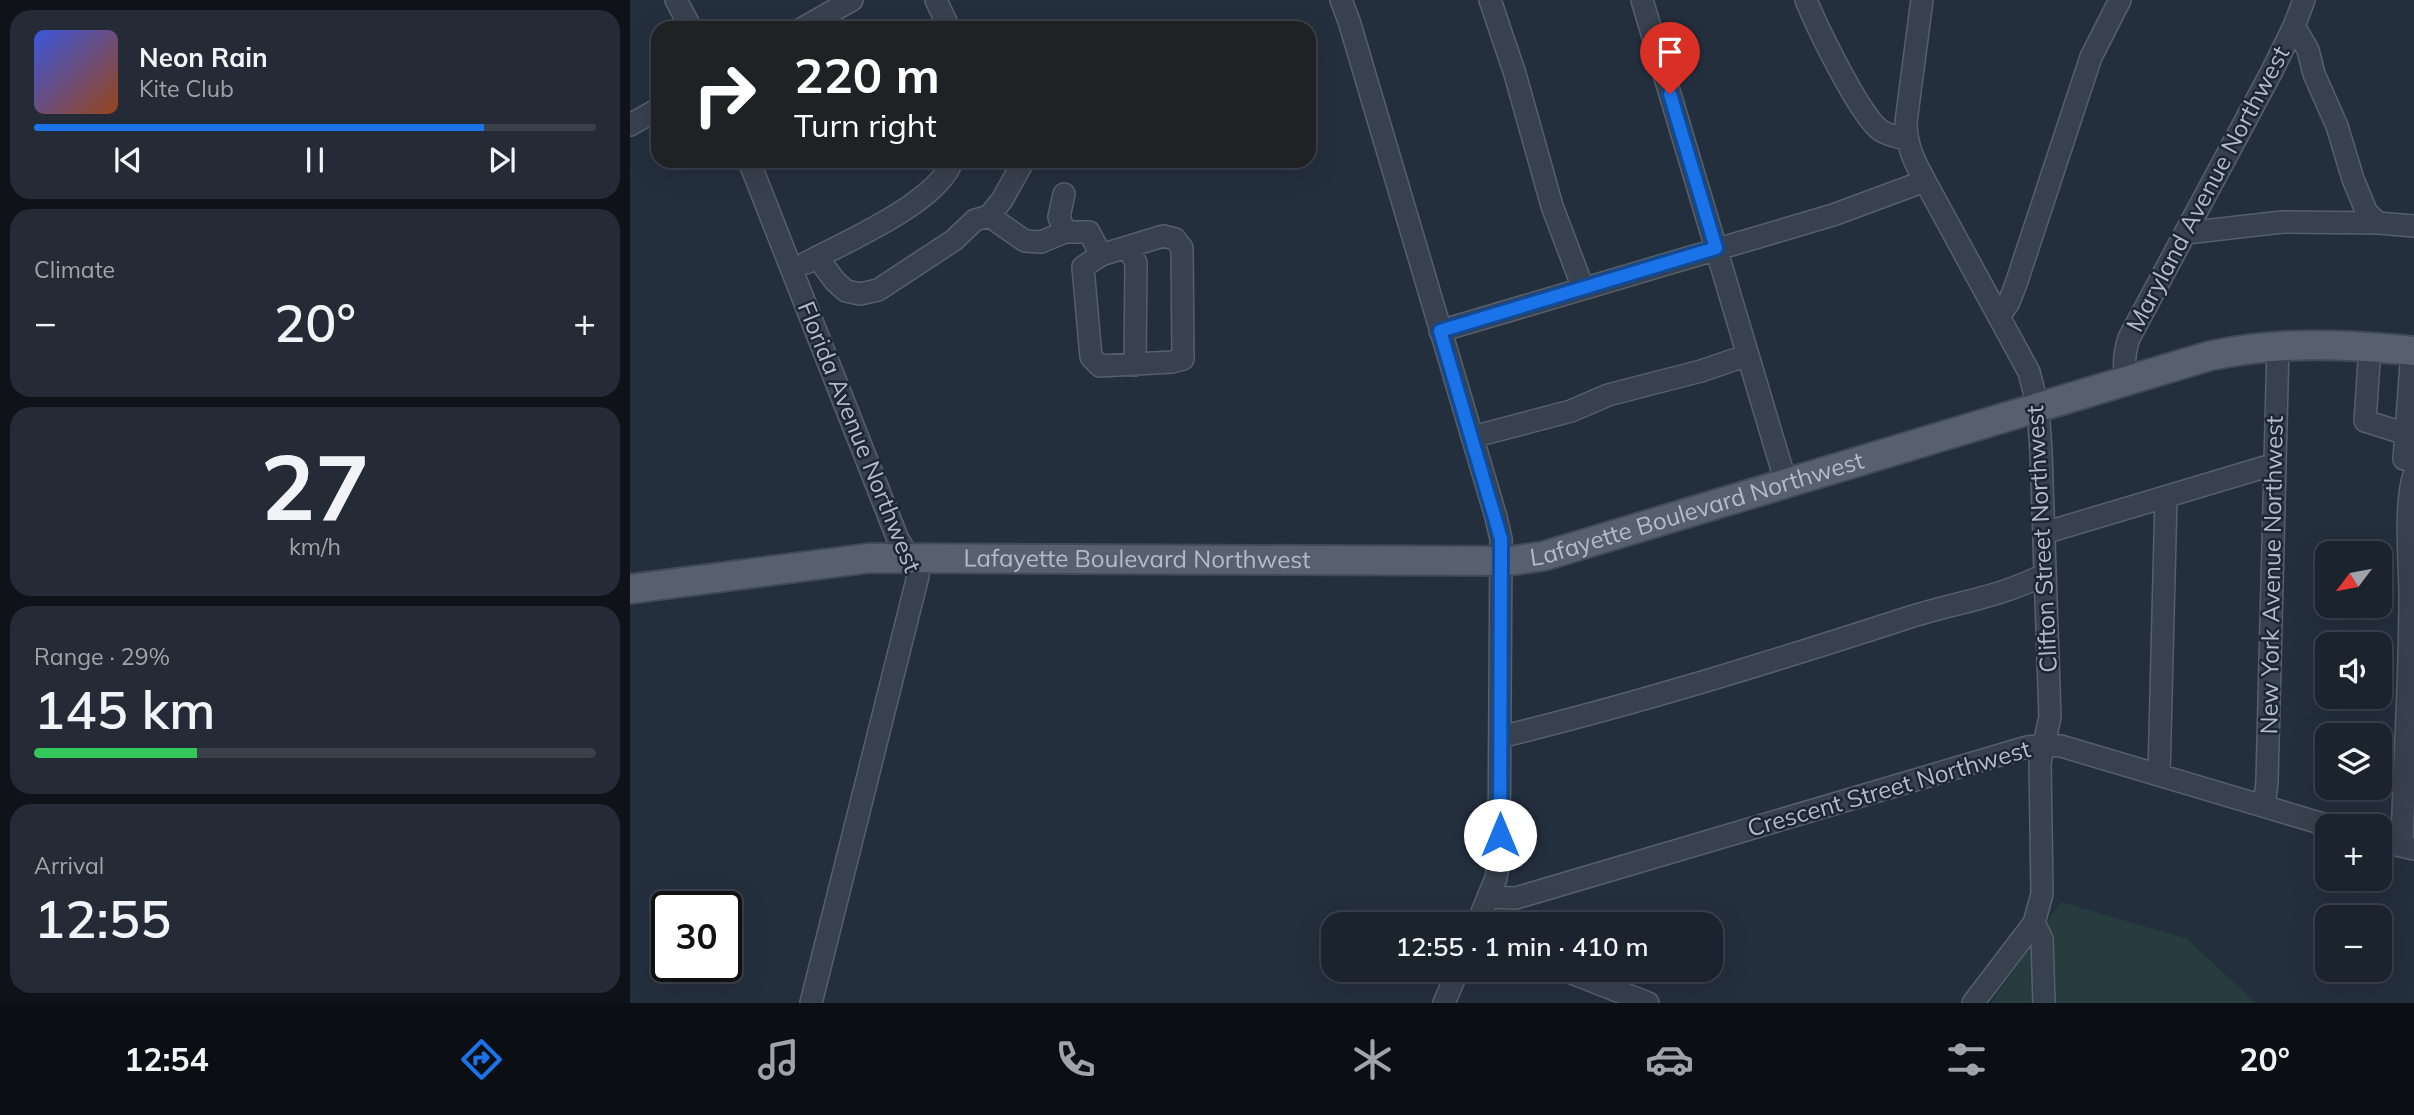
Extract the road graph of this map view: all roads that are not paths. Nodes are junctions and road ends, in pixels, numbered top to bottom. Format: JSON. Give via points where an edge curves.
{"nodes":[{"id":1,"x":676,"y":0,"type":"edge"},
{"id":2,"x":852,"y":0,"type":"edge"},
{"id":3,"x":936,"y":0,"type":"edge"},
{"id":4,"x":1340,"y":0,"type":"edge"},
{"id":5,"x":1490,"y":0,"type":"edge"},
{"id":6,"x":1642,"y":0,"type":"edge"},
{"id":7,"x":1806,"y":0,"type":"edge"},
{"id":8,"x":1922,"y":0,"type":"edge"},
{"id":9,"x":2120,"y":0,"type":"edge"},
{"id":10,"x":2304,"y":0,"type":"edge"},
{"id":11,"x":687,"y":21,"type":"edge"},
{"id":12,"x":815,"y":21,"type":"edge"},
{"id":13,"x":946,"y":21,"type":"edge"},
{"id":14,"x":2294,"y":26,"type":"junction"},
{"id":15,"x":651,"y":113,"type":"edge"},
{"id":16,"x":630,"y":125,"type":"edge"},
{"id":17,"x":1906,"y":139,"type":"junction"},
{"id":18,"x":752,"y":168,"type":"edge"},
{"id":19,"x":949,"y":168,"type":"edge"},
{"id":20,"x":1020,"y":168,"type":"edge"},
{"id":21,"x":1925,"y":181,"type":"junction"},
{"id":22,"x":1064,"y":194,"type":"dead end"},
{"id":23,"x":989,"y":216,"type":"junction"},
{"id":24,"x":2378,"y":223,"type":"junction"},
{"id":25,"x":2414,"y":226,"type":"edge"},
{"id":26,"x":1065,"y":232,"type":"junction"},
{"id":27,"x":2186,"y":233,"type":"junction"},
{"id":28,"x":1128,"y":247,"type":"junction"},
{"id":29,"x":1716,"y":248,"type":"junction"},
{"id":30,"x":1101,"y":255,"type":"junction"},
{"id":31,"x":817,"y":257,"type":"junction"},
{"id":32,"x":792,"y":270,"type":"junction"},
{"id":33,"x":1583,"y":288,"type":"junction"},
{"id":34,"x":1998,"y":317,"type":"junction"},
{"id":35,"x":1440,"y":331,"type":"junction"},
{"id":36,"x":2278,"y":345,"type":"junction"},
{"id":37,"x":2370,"y":347,"type":"junction"},
{"id":38,"x":2413,"y":351,"type":"edge"},
{"id":39,"x":1748,"y":355,"type":"junction"},
{"id":40,"x":1135,"y":365,"type":"junction"},
{"id":41,"x":2126,"y":380,"type":"junction"},
{"id":42,"x":2038,"y":407,"type":"junction"},
{"id":43,"x":2406,"y":434,"type":"junction"},
{"id":44,"x":1472,"y":437,"type":"junction"},
{"id":45,"x":2414,"y":460,"type":"edge"},
{"id":46,"x":2275,"y":464,"type":"junction"},
{"id":47,"x":2414,"y":475,"type":"edge"},
{"id":48,"x":1786,"y":483,"type":"junction"},
{"id":49,"x":2166,"y":497,"type":"junction"},
{"id":50,"x":2043,"y":533,"type":"junction"},
{"id":51,"x":908,"y":557,"type":"junction"},
{"id":52,"x":1502,"y":561,"type":"junction"},
{"id":53,"x":2045,"y":574,"type":"junction"},
{"id":54,"x":630,"y":589,"type":"edge"},
{"id":55,"x":1500,"y":737,"type":"junction"},
{"id":56,"x":2043,"y":745,"type":"junction"},
{"id":57,"x":2159,"y":775,"type":"junction"},
{"id":58,"x":2264,"y":806,"type":"junction"},
{"id":59,"x":2315,"y":821,"type":"edge"},
{"id":60,"x":2408,"y":847,"type":"edge"},
{"id":61,"x":1488,"y":897,"type":"junction"},
{"id":62,"x":1482,"y":912,"type":"edge"},
{"id":63,"x":2034,"y":923,"type":"junction"},
{"id":64,"x":1453,"y":982,"type":"edge"},
{"id":65,"x":1595,"y":982,"type":"edge"},
{"id":66,"x":811,"y":1003,"type":"edge"},
{"id":67,"x":1444,"y":1003,"type":"edge"},
{"id":68,"x":1648,"y":1003,"type":"edge"},
{"id":69,"x":1973,"y":1003,"type":"edge"},
{"id":70,"x":2044,"y":1003,"type":"edge"}],
"edges":[{"from":1,"to":11,"type":"street"},
{"from":2,"to":12,"type":"street"},
{"from":3,"to":13,"type":"street"},
{"from":4,"to":35,"type":"street"},
{"from":5,"to":33,"type":"street","via":[[1552,206]]},
{"from":6,"to":29,"type":"street"},
{"from":7,"to":17,"type":"street","via":[[1869,118],[1886,134]]},
{"from":8,"to":17,"type":"street","name":"Clifton Street Northwest"},
{"from":9,"to":34,"type":"street","via":[[2091,57],[2016,284]]},
{"from":10,"to":14,"type":"street","name":"Maryland Avenue Northwest"},
{"from":14,"to":24,"type":"street","via":[[2308,50],[2367,213]]},
{"from":14,"to":27,"type":"street","name":"Maryland Avenue Northwest"},
{"from":15,"to":16,"type":"street"},
{"from":17,"to":21,"type":"street","name":"Clifton Street Northwest"},
{"from":18,"to":32,"type":"street","name":"Florida Avenue Northwest"},
{"from":19,"to":31,"type":"street","via":[[917,203]]},
{"from":20,"to":23,"type":"street"},
{"from":21,"to":29,"type":"street","via":[[1833,215]]},
{"from":21,"to":34,"type":"street","name":"Clifton Street Northwest"},
{"from":22,"to":26,"type":"street","via":[[1059,218]]},
{"from":23,"to":26,"type":"street","via":[[1025,241],[1041,242]]},
{"from":23,"to":31,"type":"street","via":[[975,220],[954,240],[878,290],[846,291]]},
{"from":24,"to":25,"type":"street"},
{"from":24,"to":27,"type":"street","via":[[2282,222]]},
{"from":26,"to":30,"type":"street","via":[[1089,232]]},
{"from":27,"to":41,"type":"street","name":"Maryland Avenue Northwest","via":[[2129,338],[2124,352]]},
{"from":28,"to":30,"type":"street"},
{"from":28,"to":40,"type":"street","via":[[1136,263]]},
{"from":28,"to":40,"type":"street","via":[[1163,236],[1175,239],[1182,248],[1183,359]]},
{"from":29,"to":33,"type":"street"},
{"from":29,"to":39,"type":"street"},
{"from":30,"to":40,"type":"street","via":[[1083,267],[1091,356],[1100,366]]},
{"from":31,"to":32,"type":"street"},
{"from":32,"to":51,"type":"street","name":"Florida Avenue Northwest"},
{"from":33,"to":35,"type":"street"},
{"from":34,"to":42,"type":"street","name":"Clifton Street Northwest","via":[[2029,372]]},
{"from":35,"to":44,"type":"street"},
{"from":36,"to":37,"type":"main road","name":"Lafayette Boulevard Northwest"},
{"from":36,"to":41,"type":"main road","name":"Lafayette Boulevard Northwest","via":[[2243,348]]},
{"from":36,"to":46,"type":"street","name":"New York Avenue Northwest"},
{"from":37,"to":38,"type":"main road","name":"Lafayette Boulevard Northwest"},
{"from":37,"to":43,"type":"street","via":[[2365,421]]},
{"from":38,"to":43,"type":"street"},
{"from":39,"to":44,"type":"street"},
{"from":39,"to":48,"type":"street"},
{"from":41,"to":42,"type":"main road","name":"Lafayette Boulevard Northwest"},
{"from":42,"to":48,"type":"main road","name":"Lafayette Boulevard Northwest"},
{"from":42,"to":50,"type":"street","name":"Clifton Street Northwest"},
{"from":43,"to":45,"type":"street","via":[[2404,459]]},
{"from":44,"to":52,"type":"street","via":[[1496,517]]},
{"from":46,"to":49,"type":"street"},
{"from":46,"to":58,"type":"street","name":"New York Avenue Northwest"},
{"from":47,"to":60,"type":"street","via":[[2409,538]]},
{"from":48,"to":52,"type":"main road","name":"Lafayette Boulevard Northwest","via":[[1544,556]]},
{"from":49,"to":50,"type":"street"},
{"from":49,"to":57,"type":"street"},
{"from":50,"to":53,"type":"street","name":"Clifton Street Northwest"},
{"from":51,"to":52,"type":"main road","name":"Lafayette Boulevard Northwest"},
{"from":51,"to":54,"type":"main road","name":"Lafayette Boulevard Northwest"},
{"from":51,"to":66,"type":"street","name":"Florida Avenue Northwest","via":[[918,582]]},
{"from":52,"to":55,"type":"street"},
{"from":53,"to":55,"type":"street","via":[[2004,592],[1572,720]]},
{"from":53,"to":56,"type":"street","name":"Clifton Street Northwest","via":[[2050,717]]},
{"from":55,"to":61,"type":"street","via":[[1499,859]]},
{"from":56,"to":57,"type":"street","name":"Crescent Street Northwest"},
{"from":56,"to":61,"type":"street","name":"Crescent Street Northwest","via":[[1516,898]]},
{"from":56,"to":63,"type":"street","name":"Clifton Street Northwest","via":[[2042,894]]},
{"from":57,"to":58,"type":"street","name":"Crescent Street Northwest"},
{"from":58,"to":59,"type":"street","name":"Crescent Street Northwest"},
{"from":61,"to":62,"type":"street"},
{"from":63,"to":69,"type":"street","name":"Clifton Street Northwest"},
{"from":63,"to":70,"type":"street","via":[[2042,939]]},
{"from":64,"to":67,"type":"street"},
{"from":65,"to":68,"type":"street"}]}
